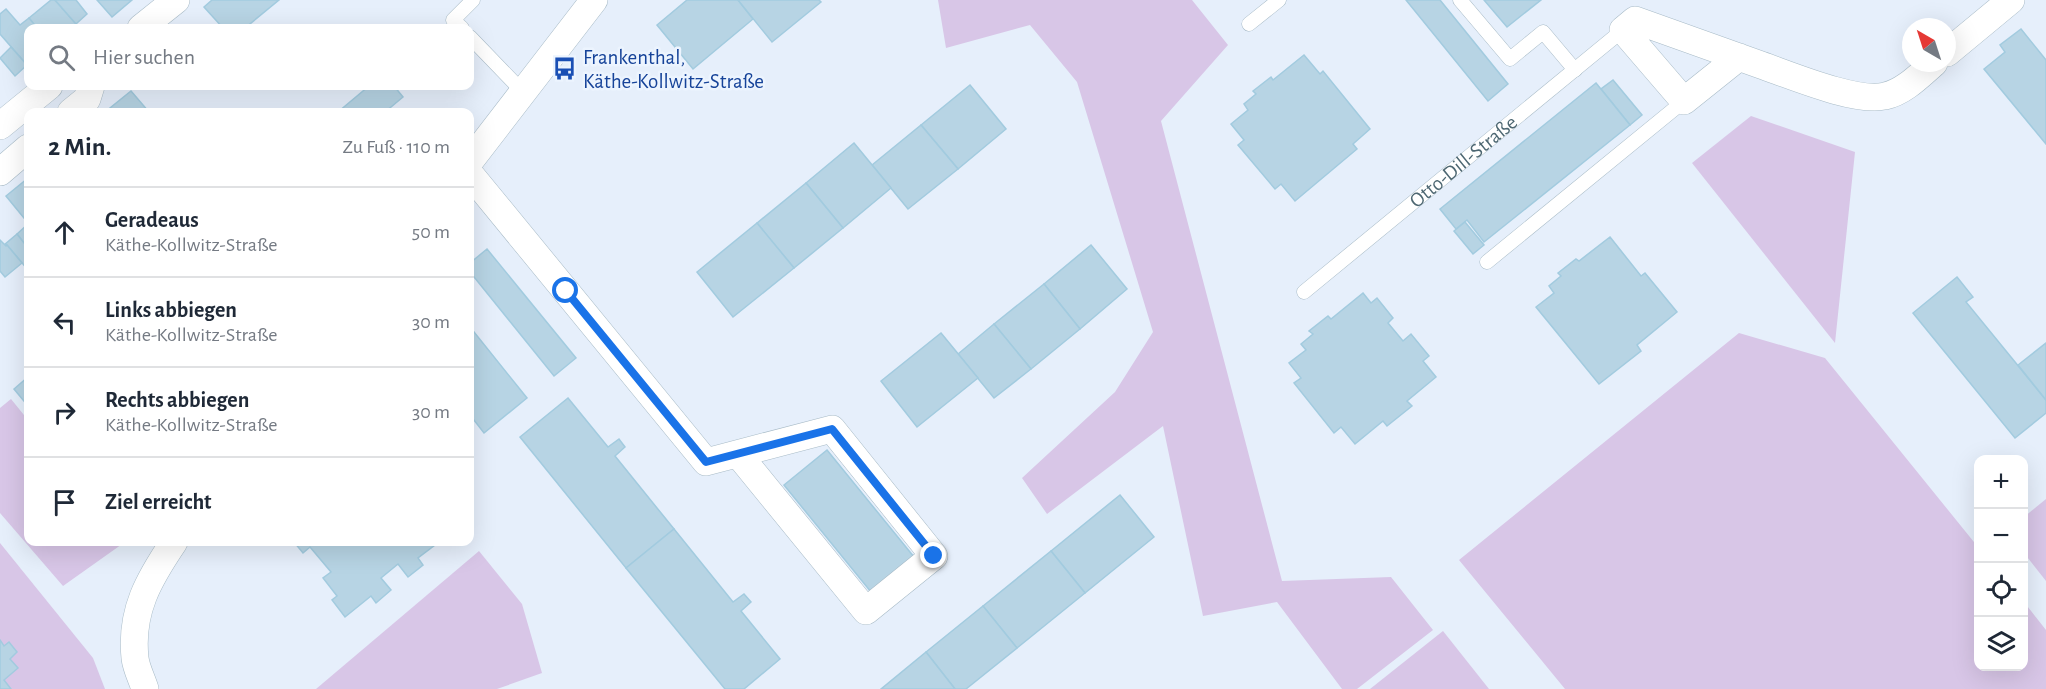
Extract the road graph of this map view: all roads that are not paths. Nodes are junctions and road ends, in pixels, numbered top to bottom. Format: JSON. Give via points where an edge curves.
{"nodes":[{"id":1,"x":176,"y":0,"type":"edge"},
{"id":2,"x":473,"y":0,"type":"edge"},
{"id":3,"x":594,"y":0,"type":"edge"},
{"id":4,"x":1279,"y":0,"type":"edge"},
{"id":5,"x":1460,"y":0,"type":"edge"},
{"id":6,"x":2011,"y":0,"type":"edge"},
{"id":7,"x":146,"y":24,"type":"edge"},
{"id":8,"x":458,"y":24,"type":"edge"},
{"id":9,"x":1249,"y":24,"type":"dead end"},
{"id":10,"x":1623,"y":30,"type":"junction"},
{"id":11,"x":474,"y":41,"type":"edge"},
{"id":12,"x":1956,"y":46,"type":"edge"},
{"id":13,"x":1739,"y":57,"type":"junction"},
{"id":14,"x":1575,"y":70,"type":"junction"},
{"id":15,"x":1923,"y":72,"type":"edge"},
{"id":16,"x":44,"y":90,"type":"edge"},
{"id":17,"x":90,"y":90,"type":"edge"},
{"id":18,"x":524,"y":92,"type":"junction"},
{"id":19,"x":1684,"y":101,"type":"junction"},
{"id":20,"x":76,"y":108,"type":"edge"},
{"id":21,"x":0,"y":126,"type":"edge"},
{"id":22,"x":24,"y":151,"type":"edge"},
{"id":23,"x":474,"y":156,"type":"edge"},
{"id":24,"x":0,"y":172,"type":"edge"},
{"id":25,"x":474,"y":179,"type":"edge"},
{"id":26,"x":1487,"y":262,"type":"dead end"},
{"id":27,"x":1304,"y":292,"type":"dead end"},
{"id":28,"x":738,"y":454,"type":"junction"},
{"id":29,"x":171,"y":546,"type":"edge"},
{"id":30,"x":145,"y":689,"type":"edge"}],
"edges":[{"from":1,"to":7,"type":"street"},
{"from":2,"to":8,"type":"lane","via":[[453,20]]},
{"from":3,"to":18,"type":"street"},
{"from":4,"to":9,"type":"lane"},
{"from":5,"to":14,"type":"lane","via":[[1510,59],[1543,32]]},
{"from":6,"to":12,"type":"street"},
{"from":10,"to":13,"type":"street","name":"Otto-Dill-Straße","via":[[1635,20]]},
{"from":10,"to":14,"type":"lane","name":"Otto-Dill-Straße"},
{"from":10,"to":19,"type":"street"},
{"from":11,"to":18,"type":"lane"},
{"from":13,"to":15,"type":"street","name":"Otto-Dill-Straße","via":[[1867,98],[1897,92]]},
{"from":13,"to":19,"type":"street"},
{"from":14,"to":27,"type":"lane","name":"Otto-Dill-Straße"},
{"from":16,"to":21,"type":"street"},
{"from":17,"to":20,"type":"street","via":[[87,99]]},
{"from":18,"to":23,"type":"street"},
{"from":19,"to":26,"type":"lane"},
{"from":22,"to":24,"type":"street"},
{"from":25,"to":28,"type":"street","via":[[706,462]]},
{"from":28,"to":28,"type":"street","via":[[832,429],[934,556],[866,611]]},
{"from":29,"to":30,"type":"street","via":[[150,578],[136,614],[135,659]]}]}
